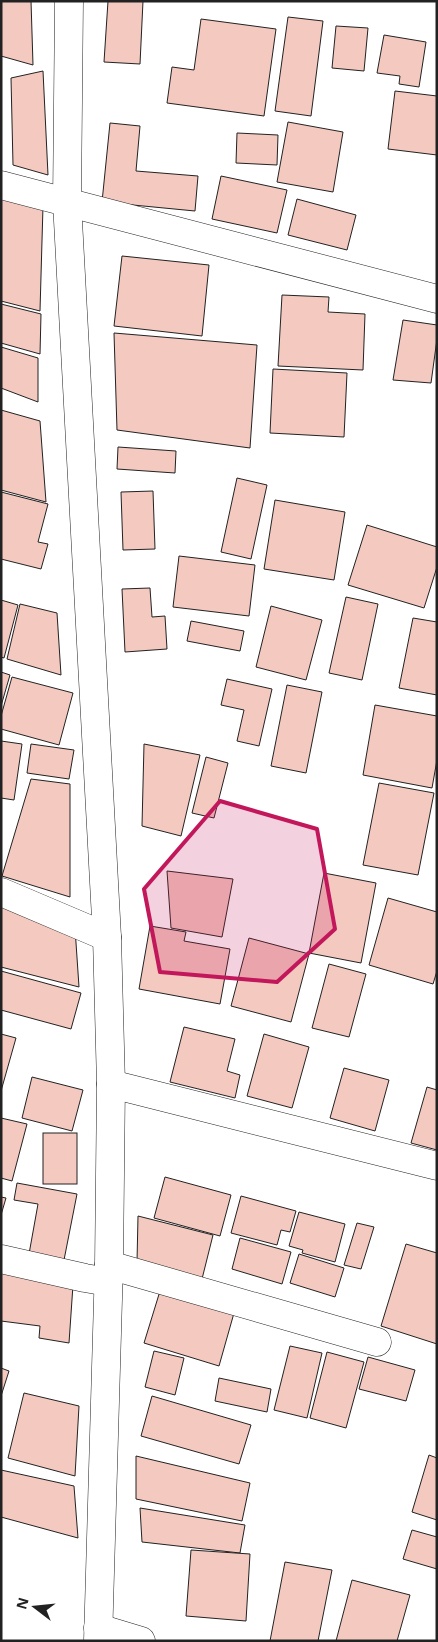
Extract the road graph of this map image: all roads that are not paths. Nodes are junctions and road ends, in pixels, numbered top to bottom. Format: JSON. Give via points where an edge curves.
{"nodes":[{"id":1,"x":69,"y":1,"type":"edge"},
{"id":2,"x":1,"y":185,"type":"edge"},
{"id":3,"x":67,"y":202,"type":"junction"},
{"id":4,"x":437,"y":300,"type":"edge"},
{"id":5,"x":1,"y":892,"type":"edge"},
{"id":6,"x":107,"y":937,"type":"junction"},
{"id":7,"x":111,"y":1084,"type":"junction"},
{"id":8,"x":437,"y":1166,"type":"edge"},
{"id":9,"x":1,"y":1259,"type":"edge"},
{"id":10,"x":109,"y":1274,"type":"junction"},
{"id":11,"x":377,"y":1342,"type":"dead end"},
{"id":12,"x":98,"y":1634,"type":"edge"},
{"id":13,"x":141,"y":1641,"type":"edge"}],
"edges":[{"from":1,"to":3,"type":"street"},
{"from":2,"to":3,"type":"street"},
{"from":3,"to":4,"type":"street"},
{"from":3,"to":6,"type":"street"},
{"from":5,"to":6,"type":"street"},
{"from":6,"to":7,"type":"street"},
{"from":7,"to":8,"type":"street"},
{"from":7,"to":10,"type":"street"},
{"from":9,"to":10,"type":"street","via":[[85,1278]]},
{"from":10,"to":11,"type":"street"},
{"from":10,"to":12,"type":"street"},
{"from":12,"to":13,"type":"street"}]}
